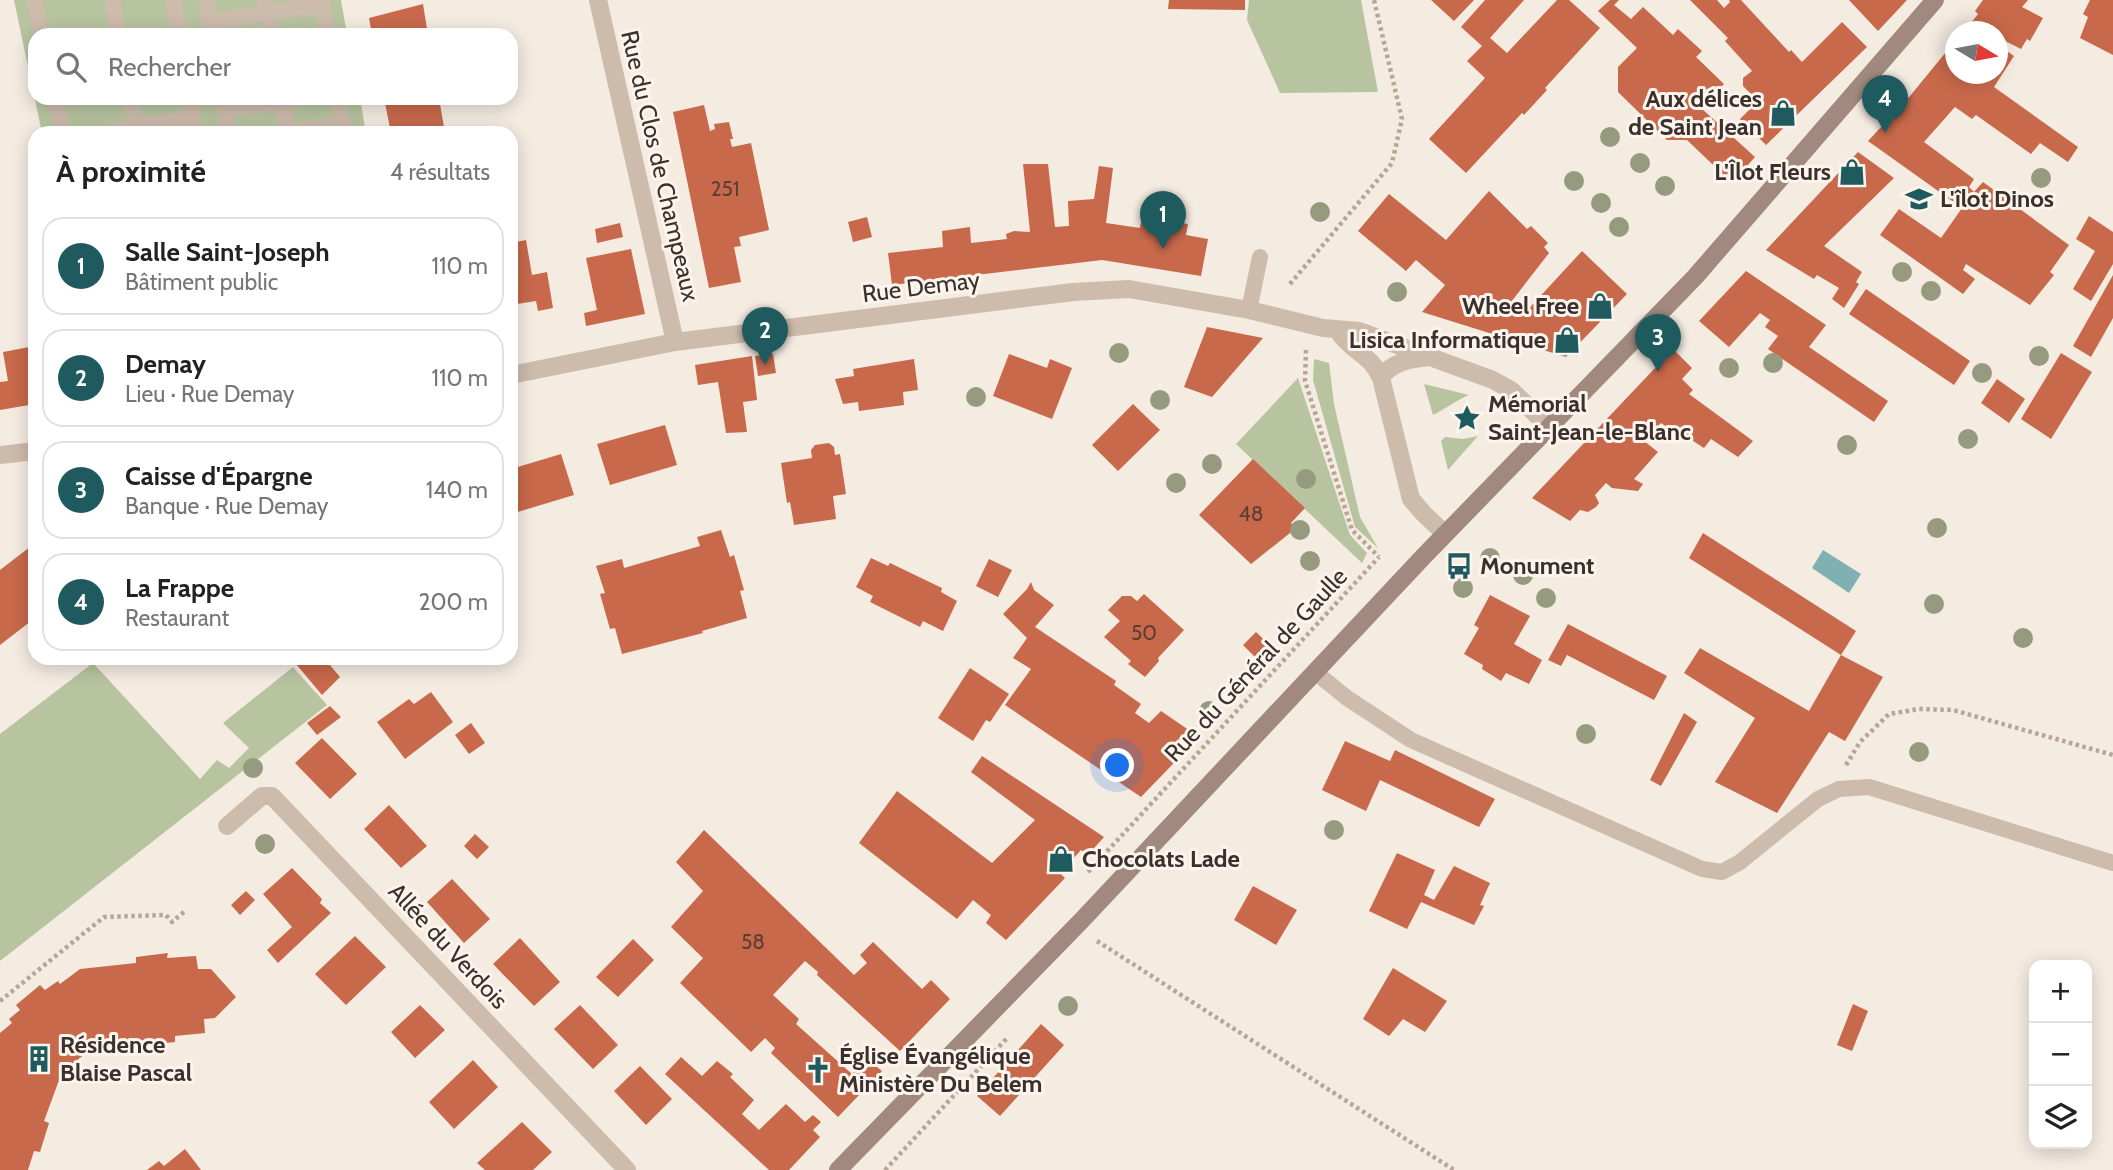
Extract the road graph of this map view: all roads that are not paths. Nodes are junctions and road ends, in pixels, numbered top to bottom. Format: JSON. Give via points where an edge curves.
{"nodes":[{"id":1,"x":34,"y":0,"type":"edge"},
{"id":2,"x":111,"y":0,"type":"edge"},
{"id":3,"x":173,"y":0,"type":"edge"},
{"id":4,"x":206,"y":0,"type":"edge"},
{"id":5,"x":598,"y":0,"type":"edge"},
{"id":6,"x":1935,"y":0,"type":"edge"},
{"id":7,"x":322,"y":2,"type":"edge"},
{"id":8,"x":266,"y":6,"type":"edge"},
{"id":9,"x":40,"y":28,"type":"edge"},
{"id":10,"x":117,"y":28,"type":"edge"},
{"id":11,"x":175,"y":28,"type":"edge"},
{"id":12,"x":211,"y":28,"type":"edge"},
{"id":13,"x":270,"y":28,"type":"edge"},
{"id":14,"x":324,"y":28,"type":"edge"},
{"id":15,"x":57,"y":105,"type":"edge"},
{"id":16,"x":132,"y":105,"type":"edge"},
{"id":17,"x":191,"y":105,"type":"edge"},
{"id":18,"x":224,"y":105,"type":"edge"},
{"id":19,"x":283,"y":105,"type":"edge"},
{"id":20,"x":339,"y":105,"type":"edge"},
{"id":21,"x":194,"y":125,"type":"edge"},
{"id":22,"x":61,"y":126,"type":"edge"},
{"id":23,"x":136,"y":126,"type":"edge"},
{"id":24,"x":228,"y":126,"type":"edge"},
{"id":25,"x":286,"y":126,"type":"edge"},
{"id":26,"x":343,"y":126,"type":"edge"},
{"id":27,"x":1260,"y":257,"type":"dead end"},
{"id":28,"x":1249,"y":310,"type":"junction"},
{"id":29,"x":1338,"y":331,"type":"junction"},
{"id":30,"x":676,"y":342,"type":"junction"},
{"id":31,"x":1432,"y":356,"type":"junction"},
{"id":32,"x":518,"y":374,"type":"edge"},
{"id":33,"x":1381,"y":378,"type":"junction"},
{"id":34,"x":1549,"y":427,"type":"junction"},
{"id":35,"x":28,"y":452,"type":"edge"},
{"id":36,"x":0,"y":455,"type":"edge"},
{"id":37,"x":1445,"y":534,"type":"junction"},
{"id":38,"x":1315,"y":671,"type":"junction"},
{"id":39,"x":227,"y":826,"type":"dead end"},
{"id":40,"x":2113,"y":863,"type":"edge"},
{"id":41,"x":627,"y":1170,"type":"edge"},
{"id":42,"x":838,"y":1170,"type":"edge"}],
"edges":[{"from":1,"to":9,"type":"lane"},
{"from":2,"to":10,"type":"lane"},
{"from":3,"to":11,"type":"lane"},
{"from":4,"to":12,"type":"lane"},
{"from":5,"to":30,"type":"street","name":"Rue du Clos de Champeaux"},
{"from":6,"to":34,"type":"main road","via":[[1695,277]]},
{"from":7,"to":8,"type":"lane"},
{"from":7,"to":14,"type":"lane"},
{"from":8,"to":12,"type":"lane"},
{"from":8,"to":13,"type":"lane"},
{"from":15,"to":22,"type":"lane"},
{"from":16,"to":23,"type":"lane"},
{"from":17,"to":21,"type":"lane"},
{"from":18,"to":24,"type":"lane"},
{"from":19,"to":25,"type":"lane"},
{"from":20,"to":26,"type":"lane"},
{"from":27,"to":28,"type":"lane"},
{"from":28,"to":29,"type":"street","name":"Rue Demay"},
{"from":28,"to":30,"type":"street","name":"Rue Demay","via":[[1129,289]]},
{"from":29,"to":31,"type":"street","name":"Rue Demay","via":[[1359,331]]},
{"from":29,"to":33,"type":"street","name":"Rue Demay","via":[[1370,359]]},
{"from":30,"to":32,"type":"street","name":"Rue Demay"},
{"from":31,"to":33,"type":"street","via":[[1408,359]]},
{"from":31,"to":34,"type":"street","name":"Rue Demay","via":[[1503,385]]},
{"from":33,"to":37,"type":"street","name":"Rue Demay","via":[[1411,499]]},
{"from":34,"to":37,"type":"main road"},
{"from":35,"to":36,"type":"street"},
{"from":37,"to":38,"type":"main road"},
{"from":38,"to":40,"type":"lane","via":[[1411,740],[1702,869],[1723,872],[1818,799],[1839,789],[1869,787]]},
{"from":38,"to":42,"type":"main road","via":[[1082,920]]},
{"from":39,"to":41,"type":"street","name":"Allée du Verdois","via":[[262,796],[272,796]]}]}
